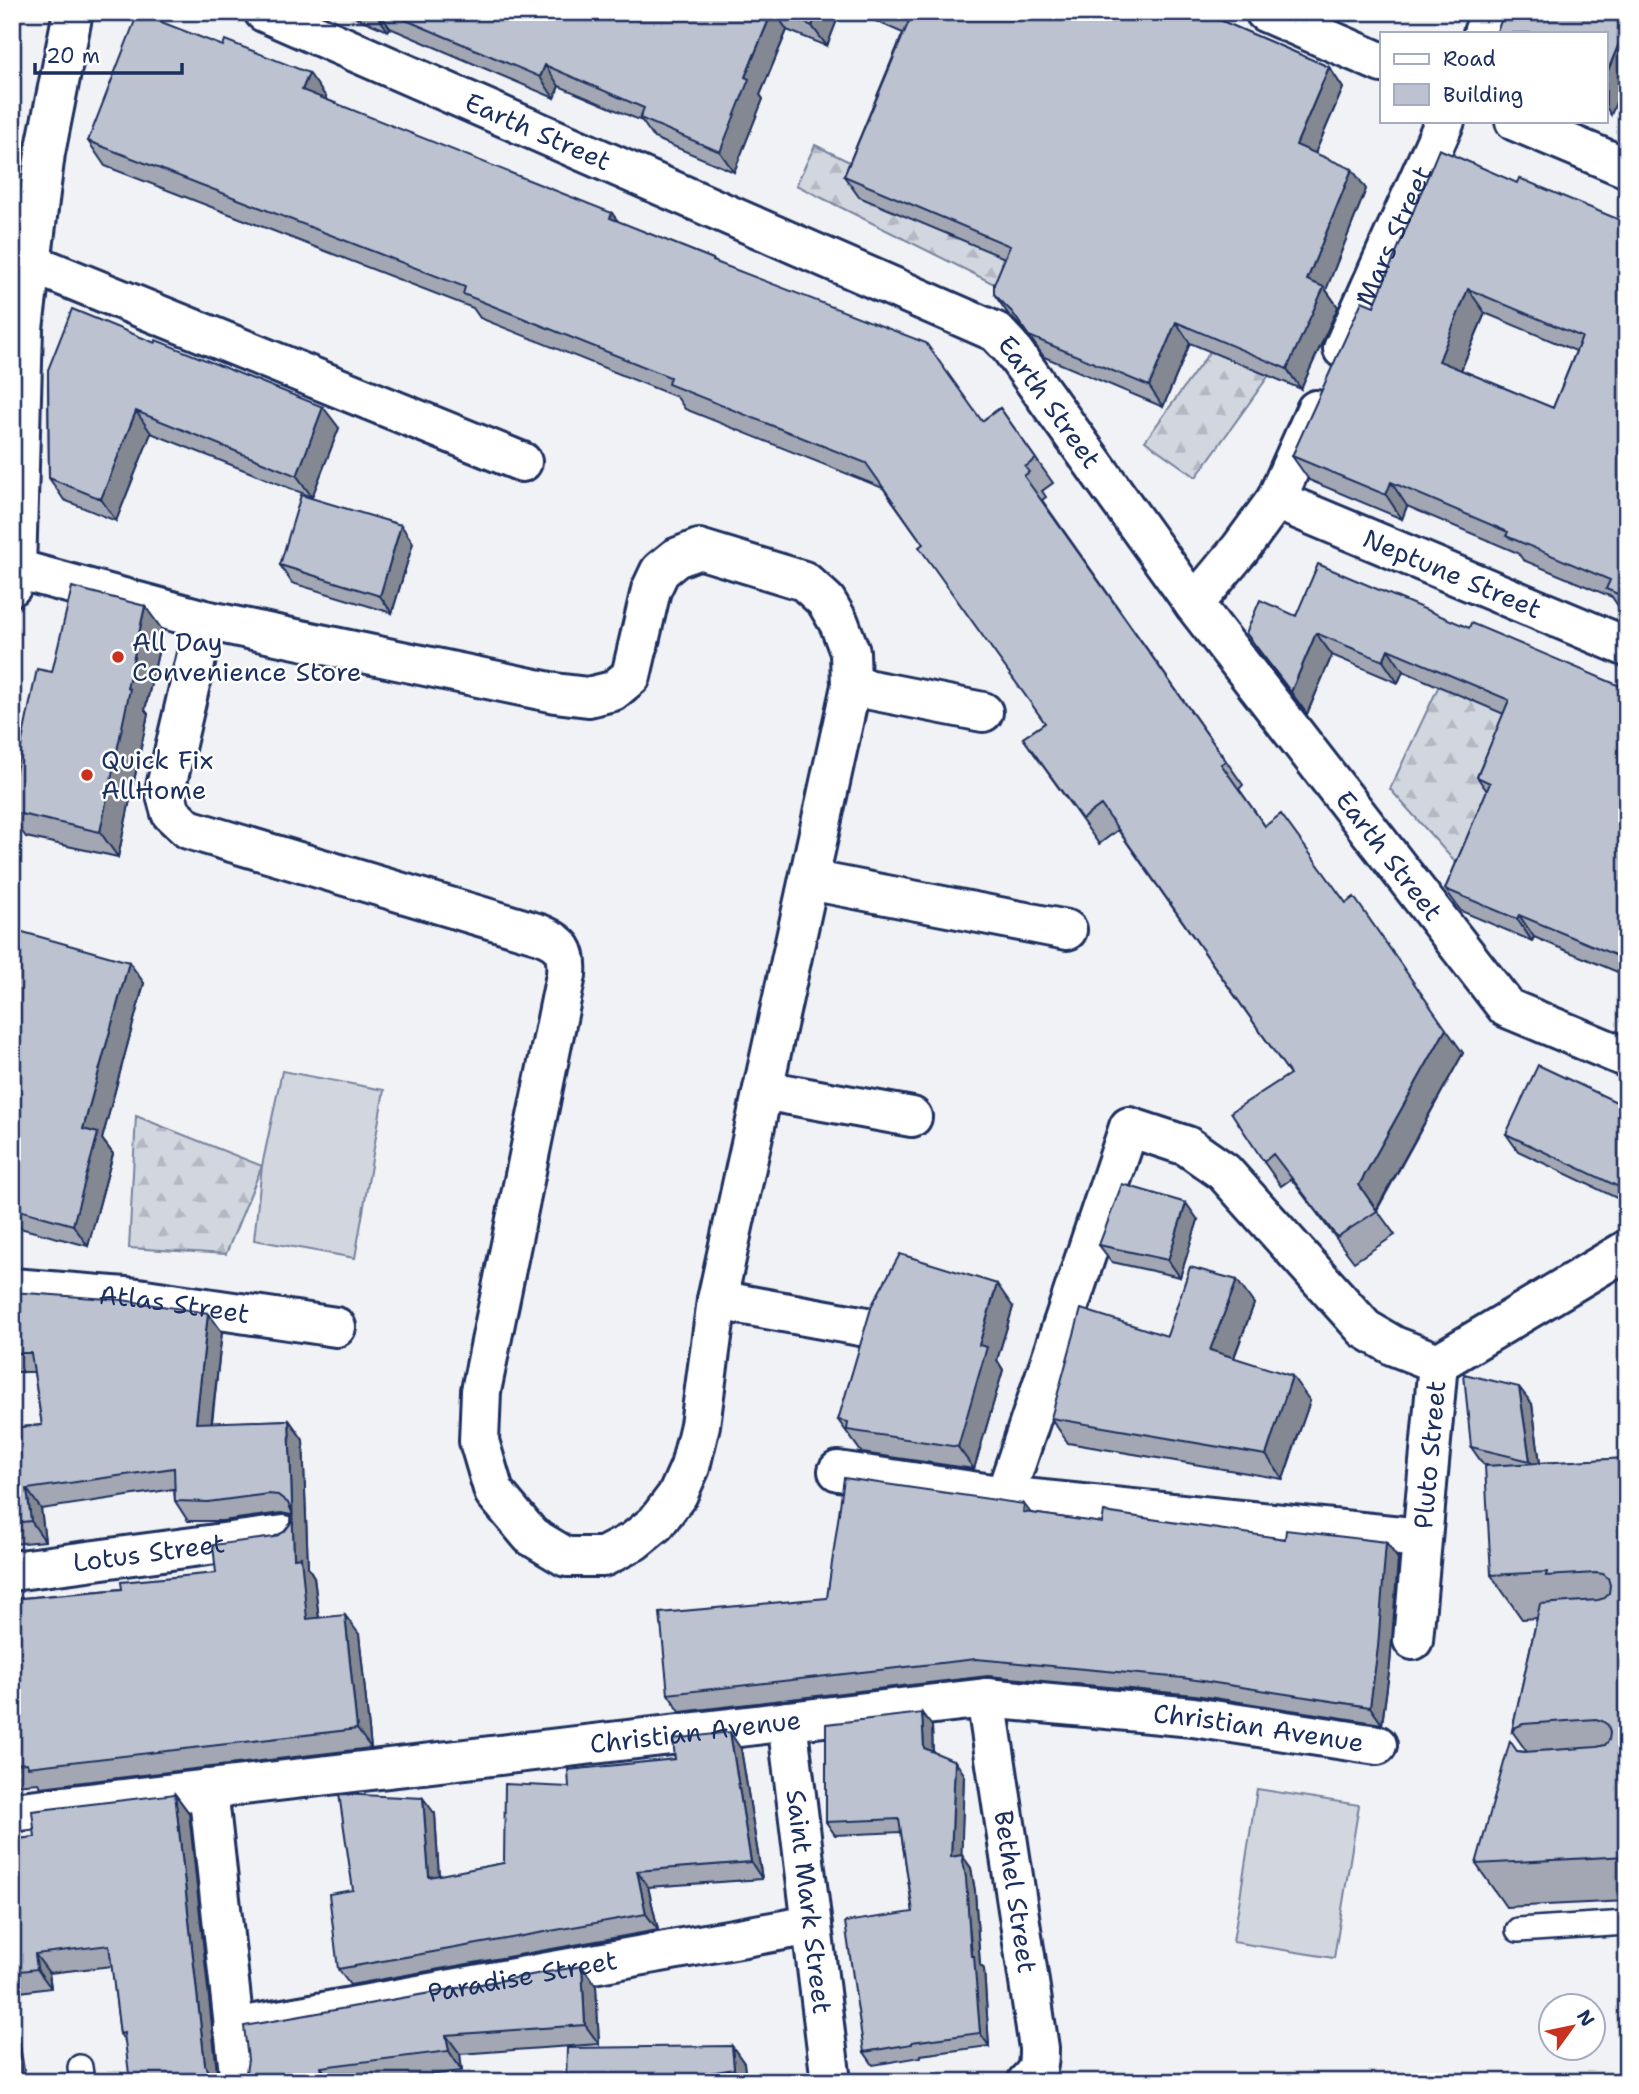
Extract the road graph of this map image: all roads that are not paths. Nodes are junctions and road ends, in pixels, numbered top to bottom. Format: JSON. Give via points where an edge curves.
{"nodes":[{"id":1,"x":73,"y":12,"type":"edge"},
{"id":2,"x":264,"y":12,"type":"edge"},
{"id":3,"x":1265,"y":12,"type":"edge"},
{"id":4,"x":1491,"y":12,"type":"edge"},
{"id":5,"x":1483,"y":32,"type":"edge"},
{"id":6,"x":1380,"y":62,"type":"edge"},
{"id":7,"x":1446,"y":122,"type":"edge"},
{"id":8,"x":1517,"y":122,"type":"edge"},
{"id":9,"x":1627,"y":168,"type":"edge"},
{"id":10,"x":31,"y":263,"type":"junction"},
{"id":11,"x":522,"y":462,"type":"dead end"},
{"id":12,"x":1276,"y":500,"type":"junction"},
{"id":13,"x":14,"y":577,"type":"edge"},
{"id":14,"x":1194,"y":604,"type":"junction"},
{"id":15,"x":205,"y":620,"type":"junction"},
{"id":16,"x":1627,"y":647,"type":"edge"},
{"id":17,"x":851,"y":686,"type":"junction"},
{"id":18,"x":984,"y":712,"type":"dead end"},
{"id":19,"x":809,"y":880,"type":"junction"},
{"id":20,"x":1067,"y":930,"type":"dead end"},
{"id":21,"x":1627,"y":1058,"type":"edge"},
{"id":22,"x":763,"y":1090,"type":"junction"},
{"id":23,"x":912,"y":1117,"type":"dead end"},
{"id":24,"x":1627,"y":1250,"type":"edge"},
{"id":25,"x":12,"y":1288,"type":"edge"},
{"id":26,"x":717,"y":1300,"type":"junction"},
{"id":27,"x":336,"y":1327,"type":"dead end"},
{"id":28,"x":866,"y":1327,"type":"edge"},
{"id":29,"x":1438,"y":1363,"type":"junction"},
{"id":30,"x":838,"y":1471,"type":"dead end"},
{"id":31,"x":1005,"y":1496,"type":"junction"},
{"id":32,"x":284,"y":1535,"type":"edge"},
{"id":33,"x":1421,"y":1538,"type":"junction"},
{"id":34,"x":12,"y":1571,"type":"edge"},
{"id":35,"x":1413,"y":1640,"type":"dead end"},
{"id":36,"x":986,"y":1698,"type":"junction"},
{"id":37,"x":787,"y":1721,"type":"junction"},
{"id":38,"x":1377,"y":1745,"type":"dead end"},
{"id":39,"x":208,"y":1789,"type":"junction"},
{"id":40,"x":12,"y":1812,"type":"edge"},
{"id":41,"x":1627,"y":1923,"type":"edge"},
{"id":42,"x":812,"y":1926,"type":"junction"},
{"id":43,"x":1518,"y":1930,"type":"dead end"},
{"id":44,"x":233,"y":2028,"type":"junction"},
{"id":45,"x":240,"y":2082,"type":"edge"},
{"id":46,"x":831,"y":2082,"type":"edge"},
{"id":47,"x":1027,"y":2082,"type":"edge"}],
"edges":[{"from":1,"to":10,"type":"street","via":[[45,153]]},
{"from":2,"to":14,"type":"street","name":"Earth Street","via":[[996,332]]},
{"from":3,"to":6,"type":"street"},
{"from":4,"to":5,"type":"street"},
{"from":7,"to":12,"type":"street","name":"Mars Street"},
{"from":8,"to":9,"type":"street"},
{"from":10,"to":11,"type":"street"},
{"from":10,"to":13,"type":"street","via":[[23,328]]},
{"from":12,"to":14,"type":"street","name":"Mars Street"},
{"from":12,"to":16,"type":"street","name":"Neptune Street"},
{"from":13,"to":15,"type":"street"},
{"from":14,"to":21,"type":"street","name":"Earth Street","via":[[1507,1008]]},
{"from":15,"to":17,"type":"street","via":[[555,694],[588,696],[613,691],[631,676],[651,590],[660,571],[699,549],[804,581],[826,601],[839,623],[850,652]]},
{"from":15,"to":26,"type":"street","via":[[165,791],[171,813],[188,829],[540,934],[564,949],[566,975],[481,1391],[479,1441],[494,1492],[531,1536],[566,1557],[603,1557],[656,1523],[678,1494],[690,1467],[701,1425]]},
{"from":17,"to":18,"type":"street"},
{"from":17,"to":19,"type":"street"},
{"from":19,"to":20,"type":"street"},
{"from":19,"to":22,"type":"street"},
{"from":22,"to":23,"type":"street"},
{"from":22,"to":26,"type":"street"},
{"from":24,"to":29,"type":"street","name":"Pluto Street"},
{"from":25,"to":27,"type":"street","name":"Atlas Street","via":[[138,1298]]},
{"from":26,"to":28,"type":"street"},
{"from":29,"to":31,"type":"street","via":[[1365,1329],[1224,1172],[1187,1146],[1129,1128]]},
{"from":29,"to":33,"type":"street","name":"Pluto Street"},
{"from":30,"to":31,"type":"street"},
{"from":31,"to":33,"type":"street"},
{"from":32,"to":34,"type":"street","name":"Lotus Street"},
{"from":33,"to":35,"type":"street","name":"Pluto Street"},
{"from":36,"to":37,"type":"street","name":"Christian Avenue"},
{"from":36,"to":38,"type":"street","name":"Christian Avenue","via":[[1193,1717]]},
{"from":36,"to":47,"type":"street","name":"Bethel Street","via":[[1040,2048],[1035,2074]]},
{"from":37,"to":39,"type":"street","name":"Christian Avenue"},
{"from":37,"to":42,"type":"street","name":"Saint Mark Street"},
{"from":39,"to":40,"type":"street","name":"Christian Avenue"},
{"from":39,"to":44,"type":"street"},
{"from":41,"to":43,"type":"lane"},
{"from":42,"to":44,"type":"street","name":"Paradise Street"},
{"from":42,"to":46,"type":"street","name":"Saint Mark Street"},
{"from":44,"to":45,"type":"street"}]}
